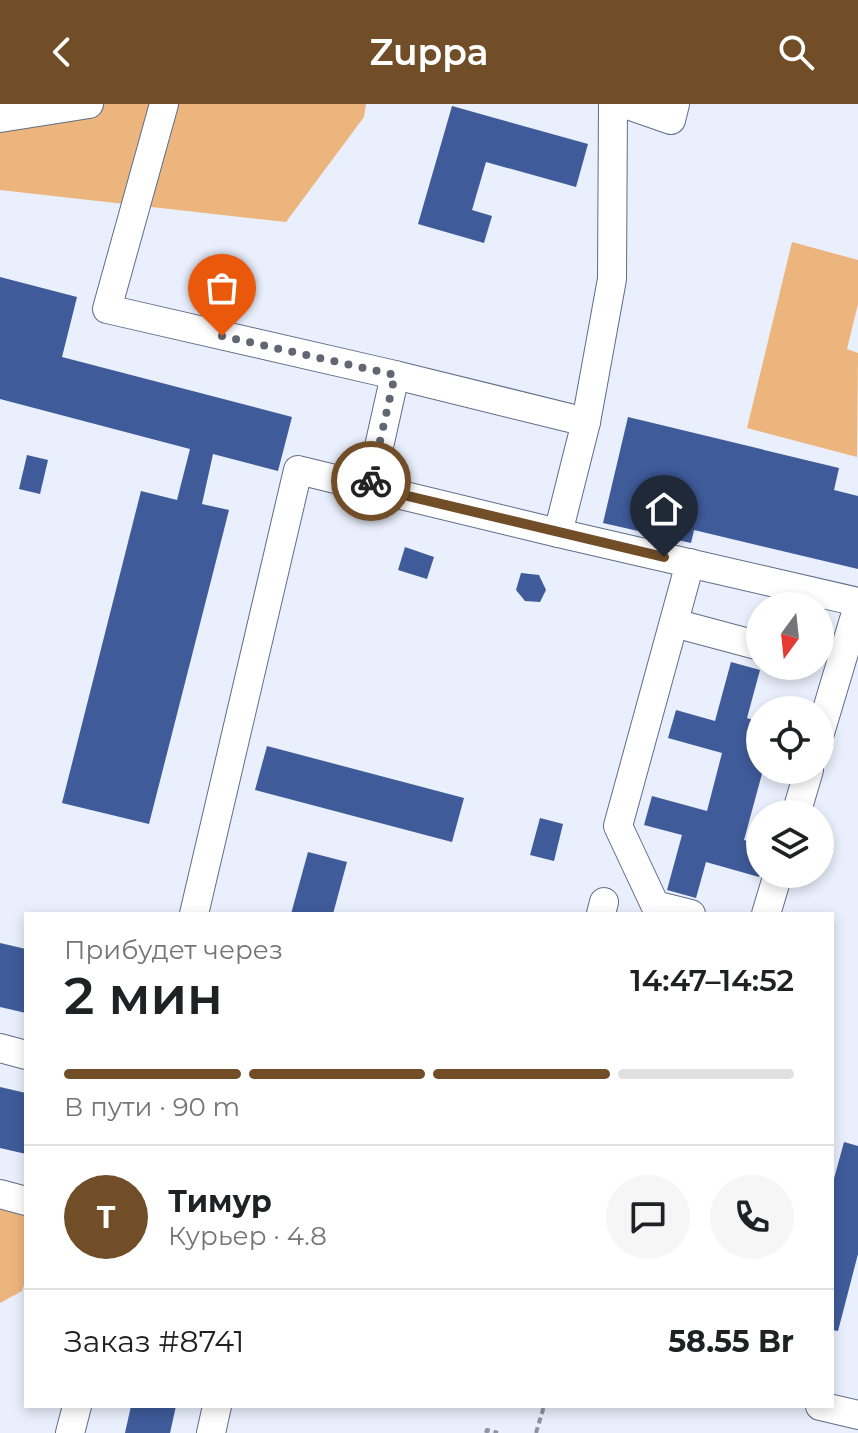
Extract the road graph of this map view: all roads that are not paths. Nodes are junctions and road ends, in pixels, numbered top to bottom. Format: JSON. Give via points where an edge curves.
{"nodes":[{"id":1,"x":89,"y":104,"type":"edge"},
{"id":2,"x":164,"y":104,"type":"edge"},
{"id":3,"x":613,"y":104,"type":"edge"},
{"id":4,"x":625,"y":104,"type":"edge"},
{"id":5,"x":675,"y":104,"type":"edge"},
{"id":6,"x":0,"y":118,"type":"edge"},
{"id":7,"x":395,"y":375,"type":"junction"},
{"id":8,"x":586,"y":422,"type":"junction"},
{"id":9,"x":370,"y":487,"type":"junction"},
{"id":10,"x":558,"y":533,"type":"junction"},
{"id":11,"x":690,"y":563,"type":"junction"},
{"id":12,"x":858,"y":604,"type":"edge"},
{"id":13,"x":674,"y":623,"type":"junction"},
{"id":14,"x":746,"y":642,"type":"edge"},
{"id":15,"x":834,"y":656,"type":"edge"},
{"id":16,"x":774,"y":888,"type":"edge"},
{"id":17,"x":194,"y":912,"type":"edge"},
{"id":18,"x":683,"y":912,"type":"edge"},
{"id":19,"x":767,"y":912,"type":"edge"},
{"id":20,"x":0,"y":1048,"type":"edge"},
{"id":21,"x":24,"y":1054,"type":"edge"},
{"id":22,"x":0,"y":1194,"type":"edge"},
{"id":23,"x":24,"y":1200,"type":"edge"},
{"id":24,"x":76,"y":1408,"type":"edge"},
{"id":25,"x":217,"y":1408,"type":"edge"},
{"id":26,"x":70,"y":1433,"type":"edge"},
{"id":27,"x":211,"y":1433,"type":"edge"}],
"edges":[{"from":1,"to":6,"type":"street"},
{"from":2,"to":7,"type":"street","via":[[107,309]]},
{"from":3,"to":8,"type":"street","via":[[612,279]]},
{"from":4,"to":5,"type":"street","via":[[671,120]]},
{"from":7,"to":8,"type":"street"},
{"from":7,"to":9,"type":"street"},
{"from":8,"to":10,"type":"street"},
{"from":9,"to":10,"type":"street"},
{"from":9,"to":17,"type":"street","via":[[298,470]]},
{"from":10,"to":11,"type":"street"},
{"from":11,"to":12,"type":"street"},
{"from":11,"to":13,"type":"street"},
{"from":12,"to":15,"type":"street"},
{"from":13,"to":14,"type":"street"},
{"from":13,"to":18,"type":"street","via":[[618,826],[655,905]]},
{"from":16,"to":19,"type":"street"},
{"from":20,"to":21,"type":"street"},
{"from":22,"to":23,"type":"street"},
{"from":24,"to":26,"type":"street"},
{"from":25,"to":27,"type":"street"}]}
